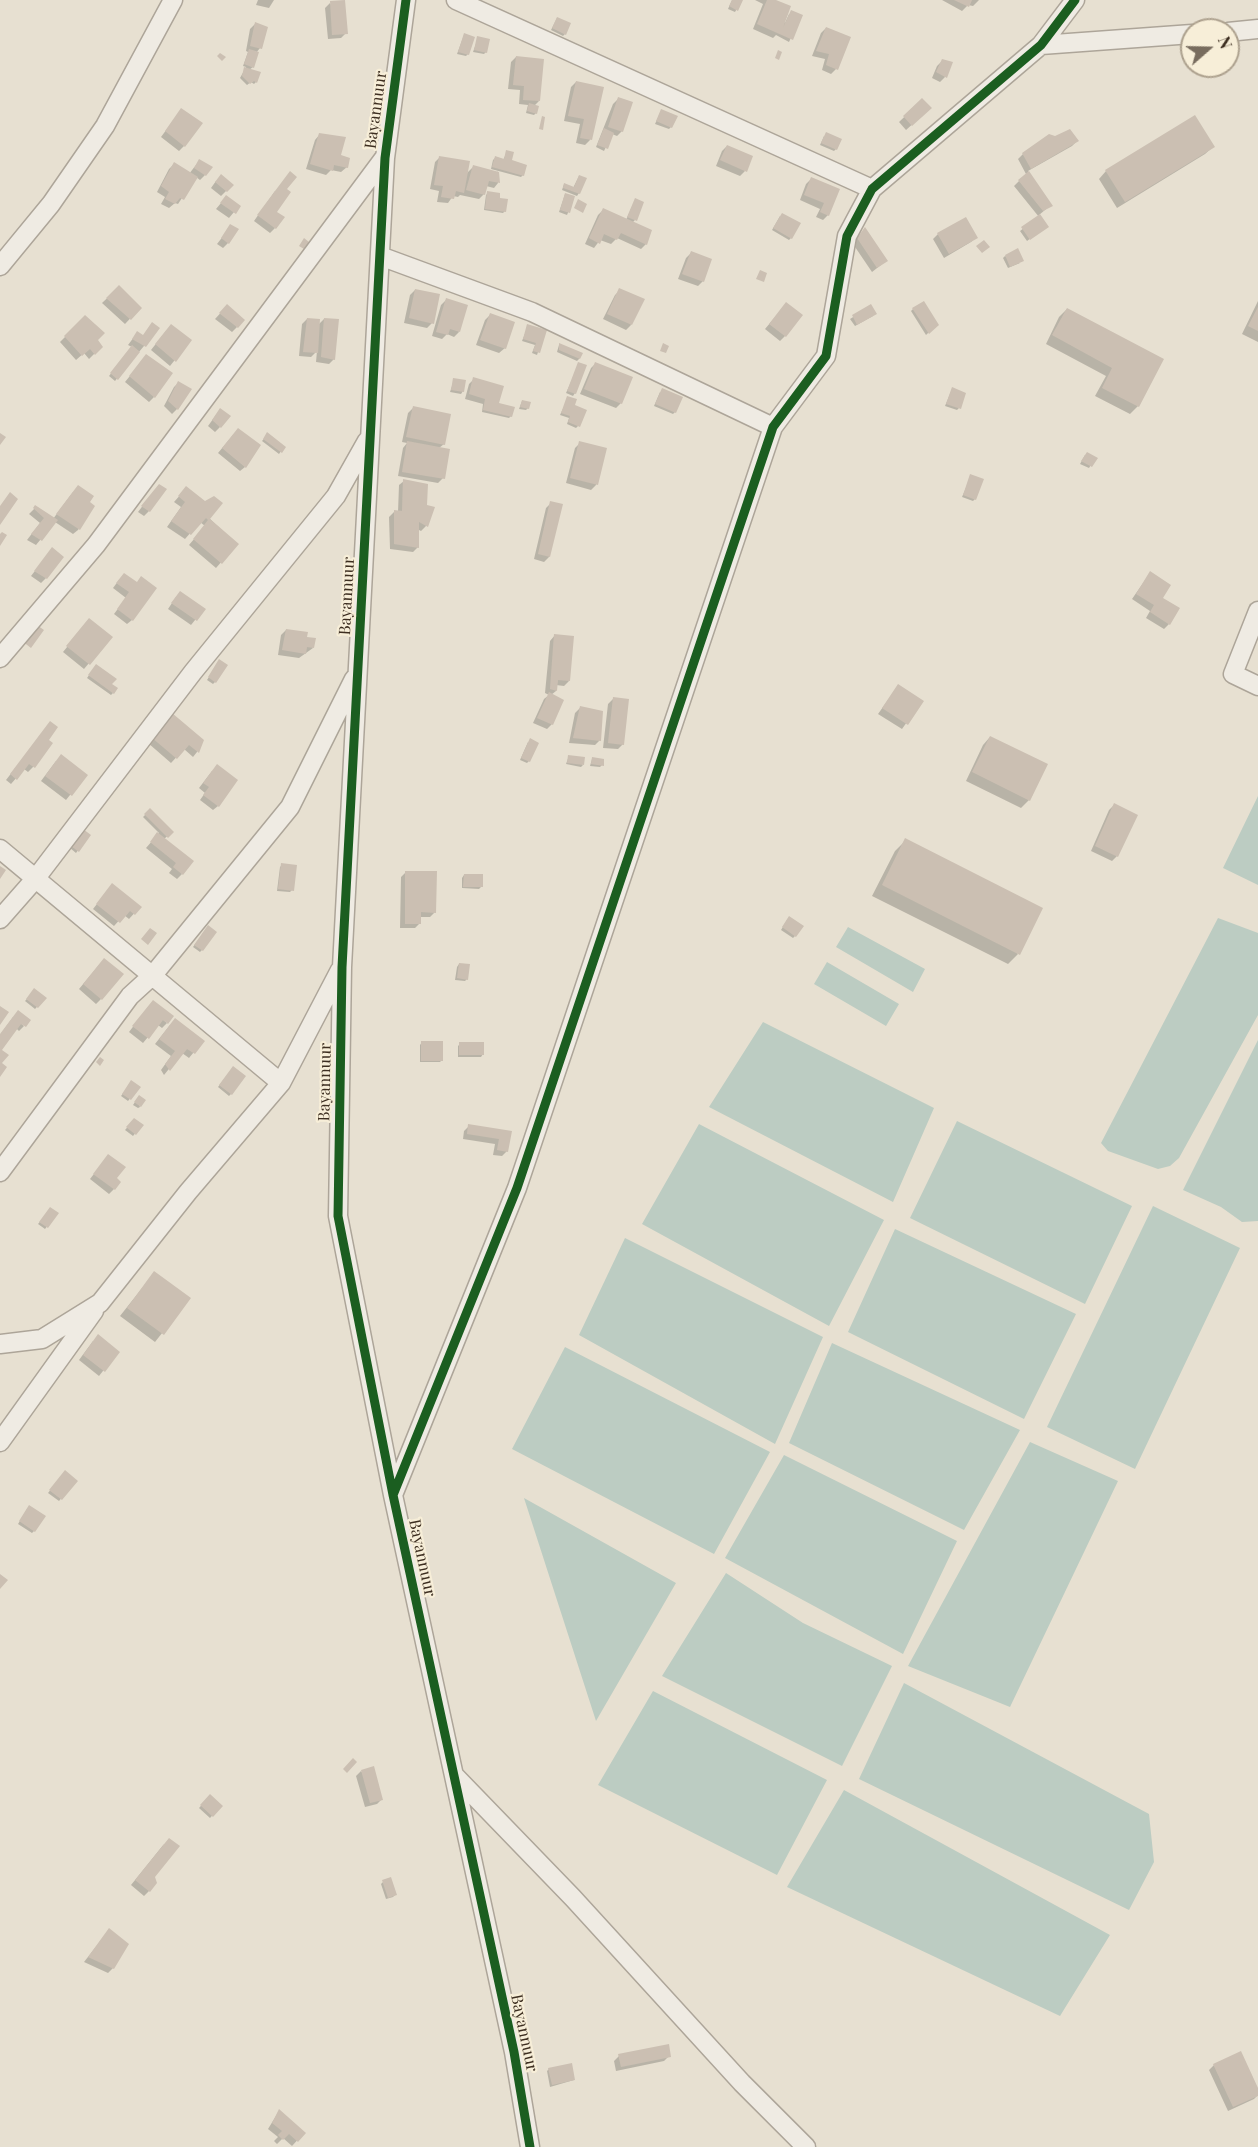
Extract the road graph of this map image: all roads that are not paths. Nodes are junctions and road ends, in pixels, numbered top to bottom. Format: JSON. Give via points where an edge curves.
{"nodes":[{"id":1,"x":173,"y":0,"type":"edge"},
{"id":2,"x":406,"y":0,"type":"edge"},
{"id":3,"x":456,"y":0,"type":"edge"},
{"id":4,"x":1072,"y":1,"type":"edge"},
{"id":5,"x":1258,"y":29,"type":"edge"},
{"id":6,"x":1240,"y":31,"type":"edge"},
{"id":7,"x":1180,"y":35,"type":"edge"},
{"id":8,"x":1041,"y":45,"type":"junction"},
{"id":9,"x":384,"y":158,"type":"junction"},
{"id":10,"x":872,"y":189,"type":"junction"},
{"id":11,"x":380,"y":256,"type":"junction"},
{"id":12,"x":0,"y":266,"type":"edge"},
{"id":13,"x":773,"y":427,"type":"junction"},
{"id":14,"x":370,"y":436,"type":"junction"},
{"id":15,"x":1258,"y":611,"type":"edge"},
{"id":16,"x":0,"y":658,"type":"edge"},
{"id":17,"x":358,"y":672,"type":"junction"},
{"id":18,"x":1258,"y":686,"type":"edge"},
{"id":19,"x":0,"y":849,"type":"edge"},
{"id":20,"x":36,"y":878,"type":"junction"},
{"id":21,"x":0,"y":920,"type":"edge"},
{"id":22,"x":342,"y":967,"type":"junction"},
{"id":23,"x":153,"y":975,"type":"junction"},
{"id":24,"x":281,"y":1083,"type":"junction"},
{"id":25,"x":0,"y":1172,"type":"edge"},
{"id":26,"x":100,"y":1303,"type":"junction"},
{"id":27,"x":0,"y":1344,"type":"edge"},
{"id":28,"x":0,"y":1442,"type":"edge"},
{"id":29,"x":393,"y":1495,"type":"junction"},
{"id":30,"x":453,"y":1774,"type":"junction"},
{"id":31,"x":530,"y":2147,"type":"edge"},
{"id":32,"x":806,"y":2147,"type":"edge"}],
"edges":[{"from":1,"to":12,"type":"street","via":[[105,126],[51,204]]},
{"from":2,"to":9,"type":"street","name":"Bayannuur"},
{"from":3,"to":10,"type":"street"},
{"from":4,"to":8,"type":"street"},
{"from":5,"to":6,"type":"street"},
{"from":7,"to":8,"type":"street"},
{"from":8,"to":10,"type":"street"},
{"from":9,"to":11,"type":"street","name":"Bayannuur"},
{"from":9,"to":16,"type":"street","via":[[96,546]]},
{"from":10,"to":13,"type":"street","via":[[847,236],[826,356]]},
{"from":11,"to":13,"type":"street","via":[[532,312]]},
{"from":11,"to":14,"type":"street","name":"Bayannuur"},
{"from":13,"to":29,"type":"street","via":[[517,1188]]},
{"from":14,"to":17,"type":"street","name":"Bayannuur"},
{"from":14,"to":20,"type":"street","via":[[336,496],[193,672]]},
{"from":15,"to":18,"type":"street","via":[[1233,674]]},
{"from":17,"to":22,"type":"street","name":"Bayannuur"},
{"from":17,"to":23,"type":"street","via":[[290,807]]},
{"from":19,"to":20,"type":"street"},
{"from":20,"to":21,"type":"street"},
{"from":20,"to":23,"type":"street"},
{"from":22,"to":24,"type":"street"},
{"from":22,"to":29,"type":"street","name":"Bayannuur","via":[[338,1216]]},
{"from":23,"to":24,"type":"street"},
{"from":23,"to":25,"type":"street","via":[[130,996]]},
{"from":24,"to":26,"type":"street"},
{"from":26,"to":27,"type":"street","via":[[42,1339]]},
{"from":26,"to":28,"type":"street"},
{"from":29,"to":30,"type":"street","name":"Bayannuur"},
{"from":30,"to":31,"type":"street","name":"Bayannuur","via":[[514,2052]]},
{"from":30,"to":32,"type":"street"}]}
